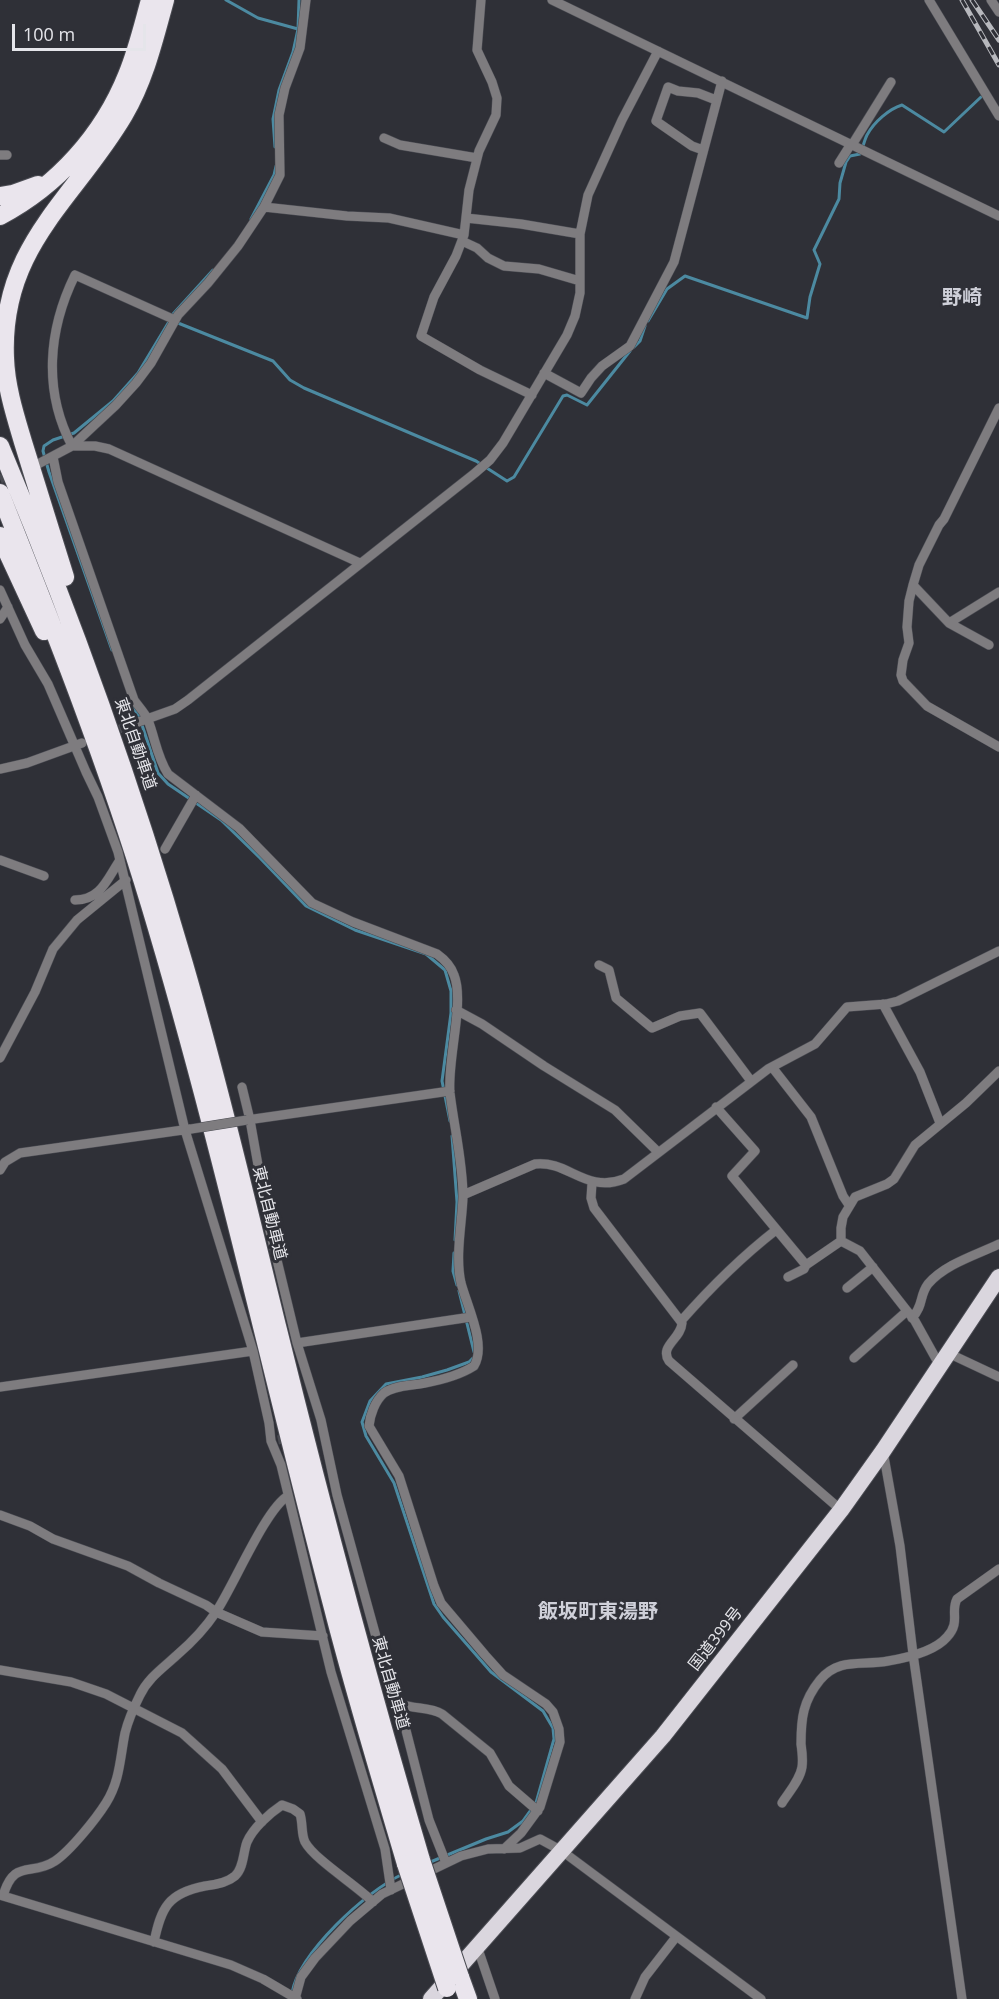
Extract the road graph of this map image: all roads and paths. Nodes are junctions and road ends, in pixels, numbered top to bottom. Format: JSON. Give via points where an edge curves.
{"nodes":[{"id":1,"x":150,"y":0,"type":"edge"},
{"id":2,"x":165,"y":0,"type":"edge"},
{"id":3,"x":306,"y":0,"type":"edge"},
{"id":4,"x":481,"y":0,"type":"edge"},
{"id":5,"x":552,"y":0,"type":"edge"},
{"id":6,"x":929,"y":0,"type":"edge"},
{"id":7,"x":991,"y":0,"type":"edge"},
{"id":8,"x":999,"y":12,"type":"edge"},
{"id":9,"x":658,"y":51,"type":"junction"},
{"id":10,"x":722,"y":81,"type":"junction"},
{"id":11,"x":891,"y":82,"type":"dead end"},
{"id":12,"x":716,"y":100,"type":"junction"},
{"id":13,"x":999,"y":116,"type":"edge"},
{"id":14,"x":384,"y":138,"type":"dead end"},
{"id":15,"x":857,"y":147,"type":"junction"},
{"id":16,"x":703,"y":150,"type":"junction"},
{"id":17,"x":477,"y":158,"type":"junction"},
{"id":18,"x":80,"y":163,"type":"junction"},
{"id":19,"x":839,"y":163,"type":"dead end"},
{"id":20,"x":0,"y":196,"type":"edge"},
{"id":21,"x":264,"y":207,"type":"junction"},
{"id":22,"x":0,"y":216,"type":"edge"},
{"id":23,"x":999,"y":216,"type":"edge"},
{"id":24,"x":466,"y":218,"type":"junction"},
{"id":25,"x":0,"y":228,"type":"edge"},
{"id":26,"x":580,"y":234,"type":"junction"},
{"id":27,"x":463,"y":238,"type":"junction"},
{"id":28,"x":579,"y":281,"type":"junction"},
{"id":29,"x":172,"y":319,"type":"junction"},
{"id":30,"x":544,"y":373,"type":"junction"},
{"id":31,"x":531,"y":395,"type":"junction"},
{"id":32,"x":999,"y":408,"type":"edge"},
{"id":33,"x":68,"y":438,"type":"junction"},
{"id":34,"x":0,"y":447,"type":"edge"},
{"id":35,"x":0,"y":493,"type":"edge"},
{"id":36,"x":0,"y":536,"type":"edge"},
{"id":37,"x":360,"y":563,"type":"junction"},
{"id":38,"x":913,"y":585,"type":"junction"},
{"id":39,"x":0,"y":590,"type":"edge"},
{"id":40,"x":999,"y":592,"type":"edge"},
{"id":41,"x":8,"y":607,"type":"junction"},
{"id":42,"x":0,"y":619,"type":"edge"},
{"id":43,"x":949,"y":623,"type":"junction"},
{"id":44,"x":989,"y":645,"type":"dead end"},
{"id":45,"x":88,"y":718,"type":"junction"},
{"id":46,"x":140,"y":722,"type":"junction"},
{"id":47,"x":78,"y":744,"type":"junction"},
{"id":48,"x":999,"y":747,"type":"edge"},
{"id":49,"x":0,"y":769,"type":"edge"},
{"id":50,"x":125,"y":774,"type":"junction"},
{"id":51,"x":194,"y":799,"type":"junction"},
{"id":52,"x":165,"y":849,"type":"dead end"},
{"id":53,"x":0,"y":860,"type":"edge"},
{"id":54,"x":120,"y":860,"type":"junction"},
{"id":55,"x":44,"y":876,"type":"dead end"},
{"id":56,"x":126,"y":880,"type":"junction"},
{"id":57,"x":75,"y":900,"type":"dead end"},
{"id":58,"x":999,"y":951,"type":"edge"},
{"id":59,"x":599,"y":964,"type":"dead end"},
{"id":60,"x":883,"y":1004,"type":"junction"},
{"id":61,"x":456,"y":1010,"type":"junction"},
{"id":62,"x":0,"y":1058,"type":"edge"},
{"id":63,"x":772,"y":1067,"type":"junction"},
{"id":64,"x":999,"y":1071,"type":"edge"},
{"id":65,"x":751,"y":1081,"type":"junction"},
{"id":66,"x":242,"y":1087,"type":"dead end"},
{"id":67,"x":446,"y":1092,"type":"junction"},
{"id":68,"x":716,"y":1107,"type":"junction"},
{"id":69,"x":248,"y":1120,"type":"junction"},
{"id":70,"x":940,"y":1123,"type":"junction"},
{"id":71,"x":188,"y":1129,"type":"junction"},
{"id":72,"x":658,"y":1152,"type":"junction"},
{"id":73,"x":0,"y":1170,"type":"edge"},
{"id":74,"x":592,"y":1183,"type":"junction"},
{"id":75,"x":463,"y":1195,"type":"junction"},
{"id":76,"x":849,"y":1205,"type":"junction"},
{"id":77,"x":776,"y":1230,"type":"junction"},
{"id":78,"x":841,"y":1241,"type":"junction"},
{"id":79,"x":999,"y":1244,"type":"edge"},
{"id":80,"x":806,"y":1265,"type":"junction"},
{"id":81,"x":873,"y":1267,"type":"junction"},
{"id":82,"x":788,"y":1277,"type":"dead end"},
{"id":83,"x":999,"y":1277,"type":"edge"},
{"id":84,"x":848,"y":1288,"type":"dead end"},
{"id":85,"x":910,"y":1314,"type":"junction"},
{"id":86,"x":467,"y":1318,"type":"junction"},
{"id":87,"x":681,"y":1321,"type":"junction"},
{"id":88,"x":297,"y":1343,"type":"junction"},
{"id":89,"x":253,"y":1351,"type":"junction"},
{"id":90,"x":854,"y":1358,"type":"dead end"},
{"id":91,"x":944,"y":1359,"type":"junction"},
{"id":92,"x":793,"y":1365,"type":"dead end"},
{"id":93,"x":999,"y":1377,"type":"edge"},
{"id":94,"x":0,"y":1387,"type":"edge"},
{"id":95,"x":734,"y":1419,"type":"junction"},
{"id":96,"x":883,"y":1451,"type":"junction"},
{"id":97,"x":288,"y":1496,"type":"junction"},
{"id":98,"x":841,"y":1510,"type":"junction"},
{"id":99,"x":0,"y":1515,"type":"edge"},
{"id":100,"x":999,"y":1569,"type":"edge"},
{"id":101,"x":216,"y":1612,"type":"junction"},
{"id":102,"x":323,"y":1636,"type":"junction"},
{"id":103,"x":913,"y":1654,"type":"junction"},
{"id":104,"x":0,"y":1670,"type":"edge"},
{"id":105,"x":395,"y":1699,"type":"junction"},
{"id":106,"x":135,"y":1707,"type":"junction"},
{"id":107,"x":782,"y":1803,"type":"dead end"},
{"id":108,"x":534,"y":1809,"type":"junction"},
{"id":109,"x":262,"y":1822,"type":"junction"},
{"id":110,"x":504,"y":1849,"type":"junction"},
{"id":111,"x":562,"y":1851,"type":"junction"},
{"id":112,"x":444,"y":1859,"type":"junction"},
{"id":113,"x":413,"y":1862,"type":"junction"},
{"id":114,"x":391,"y":1884,"type":"junction"},
{"id":115,"x":2,"y":1895,"type":"edge"},
{"id":116,"x":369,"y":1898,"type":"junction"},
{"id":117,"x":676,"y":1937,"type":"junction"},
{"id":118,"x":154,"y":1942,"type":"junction"},
{"id":119,"x":477,"y":1946,"type":"junction"},
{"id":120,"x":453,"y":1988,"type":"edge"},
{"id":121,"x":293,"y":1997,"type":"edge"},
{"id":122,"x":431,"y":1999,"type":"edge"},
{"id":123,"x":468,"y":1999,"type":"edge"},
{"id":124,"x":495,"y":1999,"type":"edge"},
{"id":125,"x":635,"y":1999,"type":"edge"},
{"id":126,"x":761,"y":1999,"type":"edge"},
{"id":127,"x":962,"y":1999,"type":"edge"}],
"edges":[{"from":1,"to":18,"type":"highway","via":[[134,58],[119,93]]},
{"from":2,"to":18,"type":"highway","via":[[135,95],[115,130]]},
{"from":3,"to":21,"type":"street","via":[[300,48],[279,115],[280,175]]},
{"from":4,"to":17,"type":"street","via":[[477,50],[492,82],[497,107]]},
{"from":5,"to":9,"type":"street"},
{"from":6,"to":13,"type":"street"},
{"from":7,"to":8,"type":"street"},
{"from":9,"to":10,"type":"street"},
{"from":9,"to":26,"type":"street","via":[[588,195]]},
{"from":10,"to":12,"type":"street"},
{"from":10,"to":15,"type":"street"},
{"from":11,"to":15,"type":"street"},
{"from":12,"to":16,"type":"street"},
{"from":12,"to":16,"type":"street","via":[[668,87],[656,121]]},
{"from":14,"to":17,"type":"street","via":[[400,146]]},
{"from":15,"to":19,"type":"street"},
{"from":15,"to":23,"type":"street"},
{"from":16,"to":30,"type":"street","via":[[674,262],[630,346],[602,366],[581,393]]},
{"from":17,"to":24,"type":"street"},
{"from":18,"to":20,"type":"highway","via":[[38,185]]},
{"from":18,"to":22,"type":"highway"},
{"from":18,"to":25,"type":"highway","via":[[41,204]]},
{"from":18,"to":50,"type":"highway","via":[[24,258],[10,295],[4,357],[14,410],[43,510]]},
{"from":21,"to":27,"type":"street","via":[[389,218]]},
{"from":21,"to":29,"type":"street","via":[[238,246]]},
{"from":24,"to":26,"type":"street"},
{"from":24,"to":27,"type":"street"},
{"from":26,"to":28,"type":"street"},
{"from":27,"to":28,"type":"street","via":[[504,266],[539,269]]},
{"from":27,"to":31,"type":"street","via":[[434,297],[421,336]]},
{"from":28,"to":30,"type":"street","via":[[575,316]]},
{"from":29,"to":33,"type":"street","via":[[151,363],[136,383],[116,405]]},
{"from":29,"to":33,"type":"street","via":[[75,275],[57,320],[51,357],[59,416]]},
{"from":30,"to":31,"type":"street"},
{"from":31,"to":37,"type":"street","via":[[490,460]]},
{"from":32,"to":38,"type":"street","via":[[919,565]]},
{"from":33,"to":37,"type":"street","via":[[121,453]]},
{"from":33,"to":46,"type":"street","via":[[46,460],[58,482]]},
{"from":34,"to":50,"type":"highway","name":"東北自動車道","via":[[58,588]]},
{"from":35,"to":45,"type":"highway","name":"東北自動車道"},
{"from":36,"to":45,"type":"highway","via":[[29,603]]},
{"from":37,"to":46,"type":"street","via":[[188,700]]},
{"from":38,"to":43,"type":"street"},
{"from":38,"to":48,"type":"street","via":[[903,681],[927,706]]},
{"from":39,"to":41,"type":"street"},
{"from":40,"to":43,"type":"street"},
{"from":41,"to":42,"type":"street"},
{"from":41,"to":47,"type":"street"},
{"from":43,"to":44,"type":"street"},
{"from":45,"to":113,"type":"highway","name":"東北自動車道","via":[[144,886],[191,1048],[334,1612]]},
{"from":46,"to":51,"type":"street","via":[[162,766]]},
{"from":47,"to":49,"type":"street"},
{"from":47,"to":54,"type":"street"},
{"from":50,"to":113,"type":"highway","name":"東北自動車道","via":[[184,965],[247,1200]]},
{"from":51,"to":52,"type":"street"},
{"from":51,"to":61,"type":"street","via":[[239,828],[312,903],[443,959],[454,975]]},
{"from":53,"to":55,"type":"street"},
{"from":54,"to":56,"type":"street"},
{"from":54,"to":57,"type":"street","via":[[98,894]]},
{"from":56,"to":62,"type":"street","via":[[77,920],[53,949]]},
{"from":56,"to":71,"type":"street"},
{"from":58,"to":60,"type":"street","via":[[898,1001]]},
{"from":59,"to":65,"type":"street","via":[[609,970],[616,998],[652,1028],[700,1012]]},
{"from":60,"to":63,"type":"street","via":[[847,1007],[815,1044]]},
{"from":60,"to":70,"type":"street","via":[[920,1072]]},
{"from":61,"to":67,"type":"street"},
{"from":61,"to":72,"type":"street","via":[[615,1110]]},
{"from":63,"to":65,"type":"street"},
{"from":63,"to":76,"type":"street","via":[[811,1117]]},
{"from":64,"to":70,"type":"street"},
{"from":65,"to":68,"type":"street"},
{"from":66,"to":69,"type":"street"},
{"from":67,"to":69,"type":"street"},
{"from":67,"to":75,"type":"street","via":[[457,1131]]},
{"from":68,"to":72,"type":"street"},
{"from":68,"to":77,"type":"street","via":[[755,1151],[732,1176]]},
{"from":69,"to":71,"type":"street","bridge":true},
{"from":69,"to":88,"type":"street"},
{"from":70,"to":76,"type":"street","via":[[915,1145],[894,1179],[855,1197]]},
{"from":71,"to":73,"type":"street","via":[[20,1153]]},
{"from":71,"to":89,"type":"street"},
{"from":72,"to":74,"type":"street","via":[[624,1179]]},
{"from":74,"to":75,"type":"street","via":[[545,1163]]},
{"from":74,"to":87,"type":"street","via":[[592,1203],[603,1222]]},
{"from":75,"to":86,"type":"street","via":[[460,1272]]},
{"from":76,"to":78,"type":"street"},
{"from":77,"to":80,"type":"street"},
{"from":77,"to":87,"type":"street","via":[[741,1257]]},
{"from":78,"to":80,"type":"street"},
{"from":78,"to":81,"type":"street","via":[[860,1251]]},
{"from":79,"to":85,"type":"street","via":[[938,1275],[924,1291],[920,1310]]},
{"from":80,"to":82,"type":"street"},
{"from":81,"to":84,"type":"street"},
{"from":81,"to":85,"type":"street"},
{"from":83,"to":91,"type":"highway","name":"国道399号"},
{"from":85,"to":90,"type":"street"},
{"from":85,"to":91,"type":"street"},
{"from":86,"to":88,"type":"street"},
{"from":86,"to":108,"type":"street","via":[[480,1352],[472,1367],[442,1380],[384,1393],[372,1411],[369,1426],[399,1476],[441,1603],[499,1672],[546,1704],[557,1720],[560,1742]]},
{"from":87,"to":95,"type":"street","via":[[682,1329],[667,1348],[666,1357]]},
{"from":88,"to":105,"type":"street"},
{"from":89,"to":94,"type":"street"},
{"from":89,"to":97,"type":"street"},
{"from":91,"to":93,"type":"street"},
{"from":91,"to":96,"type":"highway","name":"国道399号"},
{"from":92,"to":95,"type":"street"},
{"from":95,"to":98,"type":"street"},
{"from":96,"to":98,"type":"highway","name":"国道399号"},
{"from":96,"to":103,"type":"street"},
{"from":97,"to":101,"type":"street","via":[[281,1500],[262,1529]]},
{"from":97,"to":102,"type":"street"},
{"from":98,"to":111,"type":"highway","name":"国道399号","via":[[663,1736]]},
{"from":99,"to":101,"type":"street","via":[[128,1566]]},
{"from":100,"to":103,"type":"street","via":[[957,1599],[956,1622],[941,1643]]},
{"from":101,"to":102,"type":"street","via":[[262,1632]]},
{"from":101,"to":106,"type":"street","via":[[145,1686]]},
{"from":102,"to":114,"type":"street","via":[[385,1849]]},
{"from":103,"to":107,"type":"street","via":[[888,1661],[841,1664],[822,1678],[802,1712],[802,1767]]},
{"from":103,"to":127,"type":"street"},
{"from":104,"to":106,"type":"street","via":[[71,1682]]},
{"from":105,"to":108,"type":"street","via":[[409,1708],[442,1714],[490,1753],[509,1785]]},
{"from":105,"to":112,"type":"street"},
{"from":106,"to":109,"type":"street","via":[[182,1732],[222,1769]]},
{"from":106,"to":115,"type":"street","via":[[125,1731],[117,1782],[106,1804],[57,1860],[14,1874]]},
{"from":108,"to":110,"type":"street","via":[[521,1833]]},
{"from":109,"to":116,"type":"street","via":[[282,1805],[293,1809],[300,1814],[306,1845]]},
{"from":109,"to":118,"type":"street","via":[[250,1836],[240,1871],[211,1885],[194,1888],[168,1903],[162,1910]]},
{"from":110,"to":111,"type":"street","via":[[520,1848],[540,1839]]},
{"from":110,"to":112,"type":"street"},
{"from":111,"to":117,"type":"street"},
{"from":111,"to":119,"type":"highway","name":"国道399号"},
{"from":112,"to":114,"type":"street"},
{"from":113,"to":120,"type":"highway","name":"東北自動車道","bridge":true},
{"from":114,"to":116,"type":"street"},
{"from":115,"to":118,"type":"street"},
{"from":116,"to":121,"type":"street","via":[[315,1958]]},
{"from":117,"to":125,"type":"street","via":[[645,1977]]},
{"from":117,"to":126,"type":"street"},
{"from":118,"to":121,"type":"street","via":[[231,1965]]},
{"from":119,"to":122,"type":"highway","name":"国道399号"},
{"from":119,"to":124,"type":"street"},
{"from":120,"to":123,"type":"highway","name":"東北自動車道"}]}
